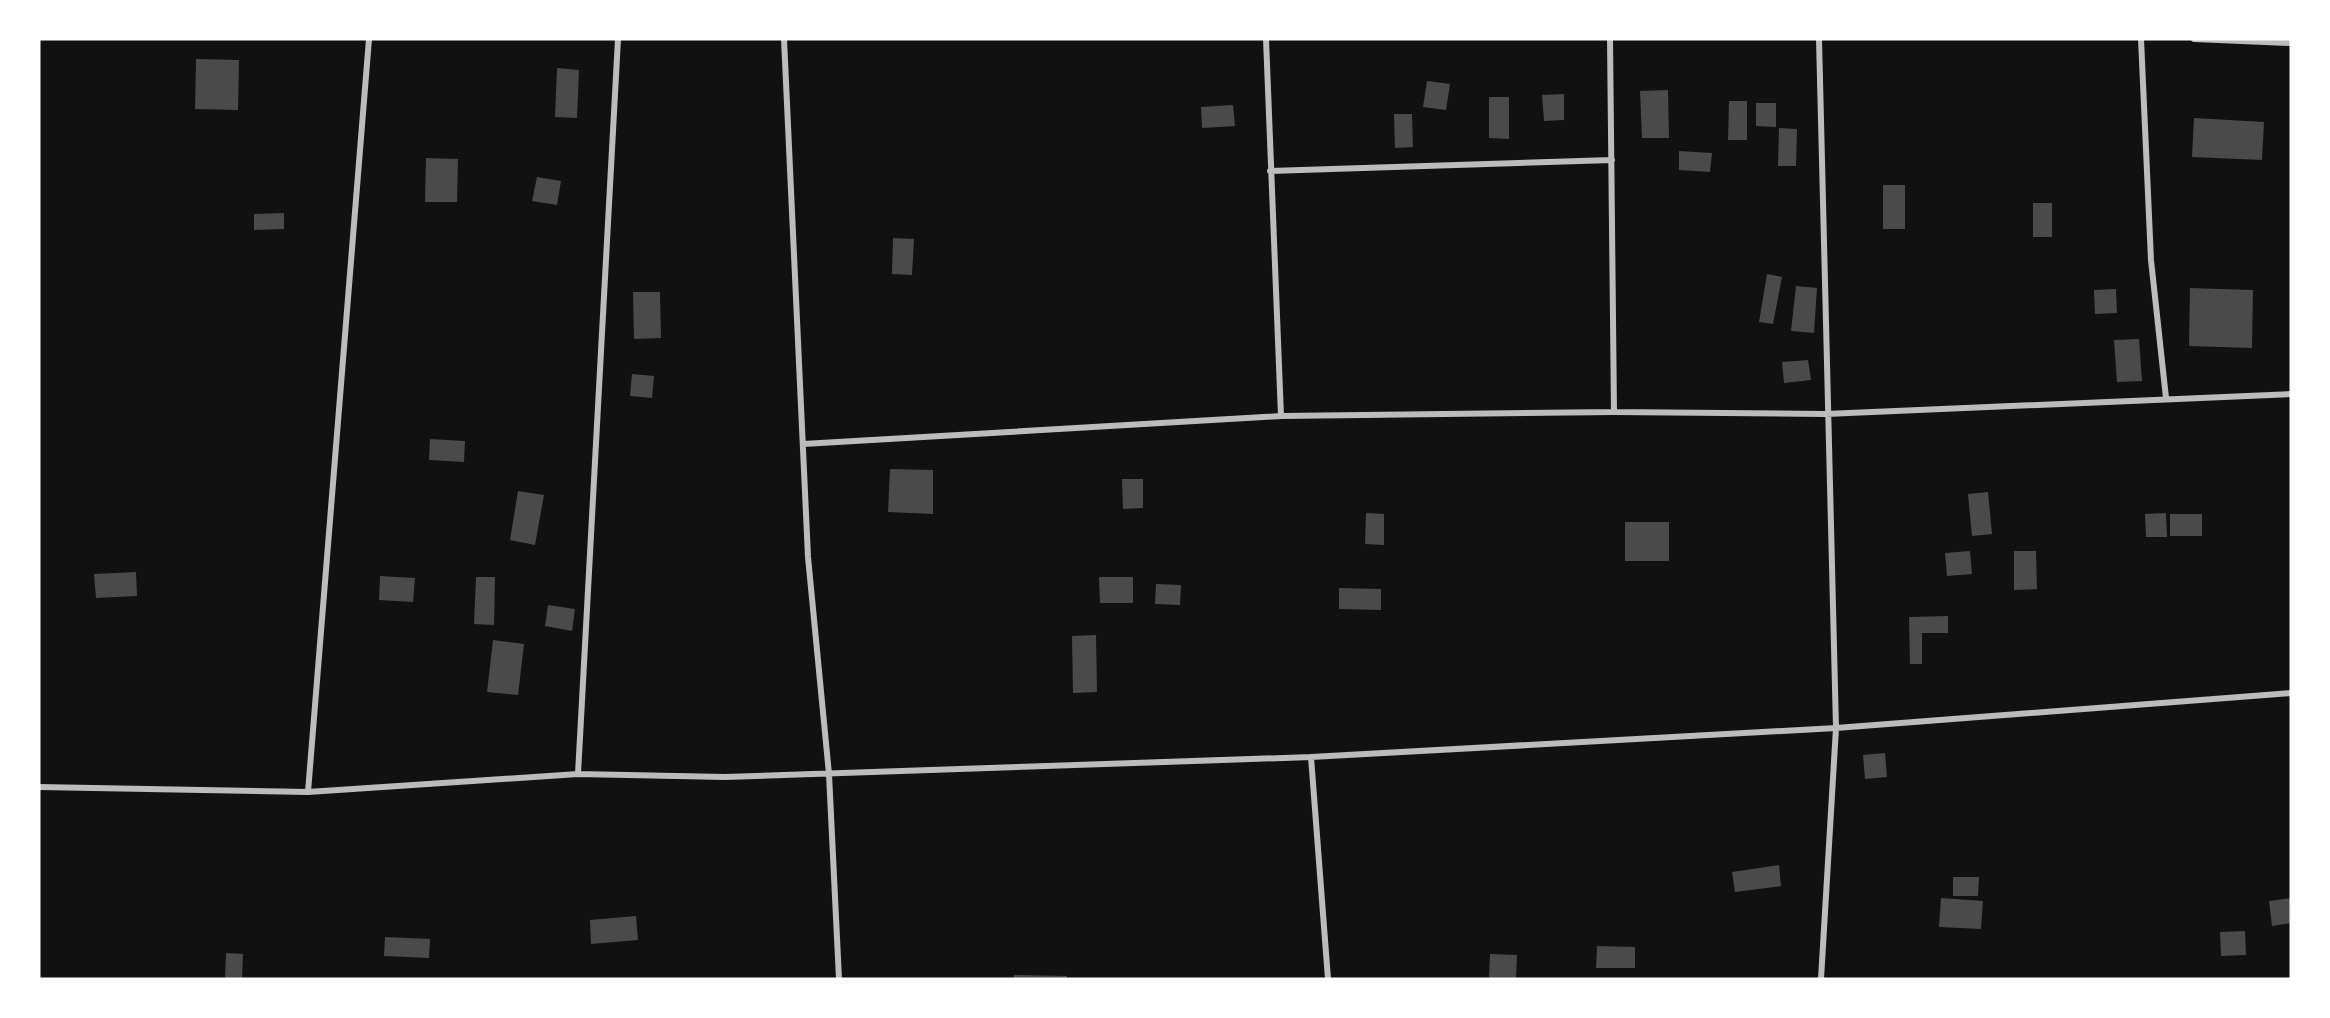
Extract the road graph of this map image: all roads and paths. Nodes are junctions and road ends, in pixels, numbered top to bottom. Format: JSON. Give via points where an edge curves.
{"nodes":[{"id":1,"x":369,"y":39,"type":"edge"},
{"id":2,"x":618,"y":39,"type":"edge"},
{"id":3,"x":784,"y":39,"type":"edge"},
{"id":4,"x":1266,"y":39,"type":"edge"},
{"id":5,"x":1610,"y":39,"type":"edge"},
{"id":6,"x":1819,"y":39,"type":"edge"},
{"id":7,"x":2141,"y":39,"type":"edge"},
{"id":8,"x":2194,"y":39,"type":"edge"},
{"id":9,"x":2291,"y":42,"type":"edge"},
{"id":10,"x":1611,"y":160,"type":"junction"},
{"id":11,"x":1270,"y":171,"type":"junction"},
{"id":12,"x":2291,"y":394,"type":"edge"},
{"id":13,"x":2166,"y":398,"type":"junction"},
{"id":14,"x":1614,"y":412,"type":"junction"},
{"id":15,"x":1826,"y":414,"type":"junction"},
{"id":16,"x":1281,"y":416,"type":"junction"},
{"id":17,"x":803,"y":444,"type":"junction"},
{"id":18,"x":2291,"y":693,"type":"edge"},
{"id":19,"x":1836,"y":728,"type":"junction"},
{"id":20,"x":1311,"y":757,"type":"junction"},
{"id":21,"x":578,"y":774,"type":"junction"},
{"id":22,"x":829,"y":774,"type":"junction"},
{"id":23,"x":39,"y":787,"type":"edge"},
{"id":24,"x":308,"y":792,"type":"junction"},
{"id":25,"x":839,"y":979,"type":"edge"},
{"id":26,"x":1328,"y":979,"type":"edge"},
{"id":27,"x":1821,"y":979,"type":"edge"}],
"edges":[{"from":1,"to":24,"type":"street"},
{"from":2,"to":21,"type":"street"},
{"from":3,"to":17,"type":"street"},
{"from":4,"to":11,"type":"street"},
{"from":5,"to":10,"type":"street"},
{"from":6,"to":15,"type":"street"},
{"from":7,"to":13,"type":"street","via":[[2151,261]]},
{"from":8,"to":9,"type":"street"},
{"from":10,"to":11,"type":"street"},
{"from":10,"to":14,"type":"street"},
{"from":11,"to":16,"type":"street"},
{"from":12,"to":13,"type":"street"},
{"from":13,"to":15,"type":"street"},
{"from":14,"to":15,"type":"street"},
{"from":14,"to":16,"type":"street"},
{"from":15,"to":19,"type":"street"},
{"from":16,"to":17,"type":"street"},
{"from":17,"to":22,"type":"street","via":[[808,557]]},
{"from":18,"to":19,"type":"street"},
{"from":19,"to":20,"type":"street"},
{"from":19,"to":27,"type":"street"},
{"from":20,"to":22,"type":"street"},
{"from":20,"to":26,"type":"street"},
{"from":21,"to":22,"type":"street"},
{"from":21,"to":24,"type":"street"},
{"from":22,"to":25,"type":"street"},
{"from":23,"to":24,"type":"street"}]}
